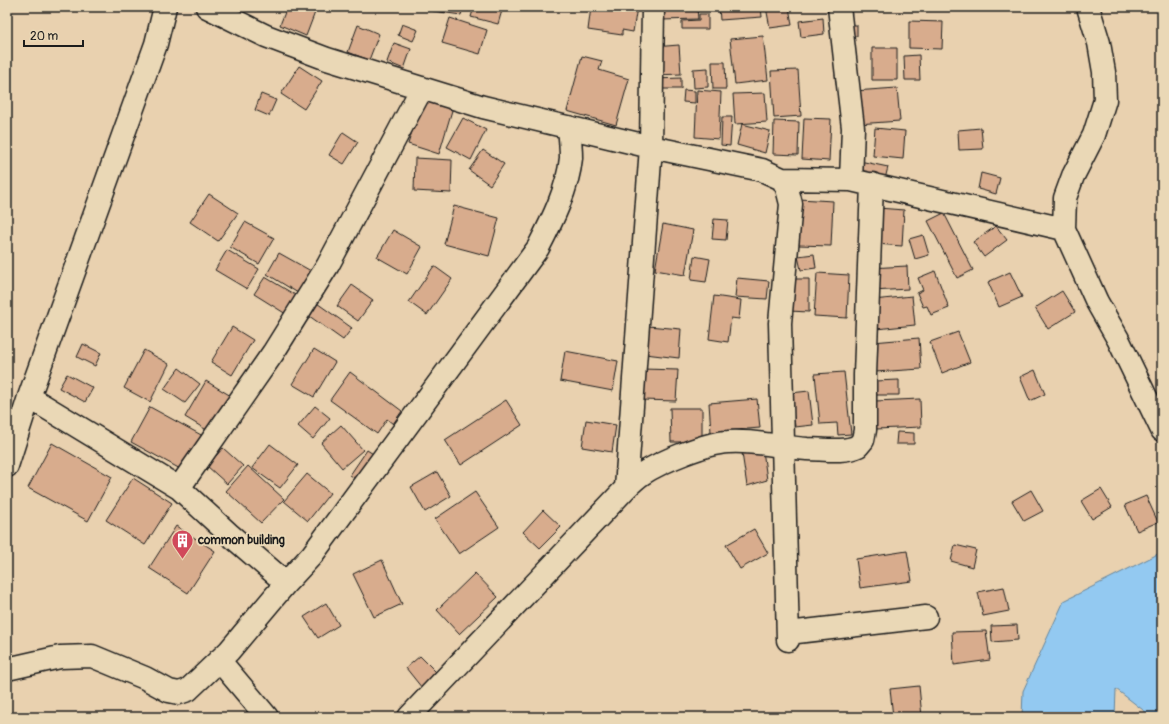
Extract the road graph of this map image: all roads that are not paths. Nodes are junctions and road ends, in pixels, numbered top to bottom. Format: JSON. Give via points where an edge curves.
{"nodes":[{"id":1,"x":165,"y":7,"type":"edge"},
{"id":2,"x":653,"y":7,"type":"edge"},
{"id":3,"x":839,"y":7,"type":"edge"},
{"id":4,"x":1088,"y":7,"type":"edge"},
{"id":5,"x":216,"y":9,"type":"edge"},
{"id":6,"x":422,"y":88,"type":"junction"},
{"id":7,"x":569,"y":127,"type":"junction"},
{"id":8,"x":651,"y":147,"type":"junction"},
{"id":9,"x":782,"y":179,"type":"junction"},
{"id":10,"x":862,"y":182,"type":"junction"},
{"id":11,"x":1064,"y":229,"type":"junction"},
{"id":12,"x":29,"y":397,"type":"junction"},
{"id":13,"x":1162,"y":430,"type":"edge"},
{"id":14,"x":783,"y":448,"type":"junction"},
{"id":15,"x":7,"y":466,"type":"edge"},
{"id":16,"x":179,"y":488,"type":"junction"},
{"id":17,"x":626,"y":488,"type":"junction"},
{"id":18,"x":286,"y":583,"type":"junction"},
{"id":19,"x":926,"y":617,"type":"dead end"},
{"id":20,"x":219,"y":660,"type":"junction"},
{"id":21,"x":7,"y":669,"type":"edge"},
{"id":22,"x":267,"y":717,"type":"edge"},
{"id":23,"x":409,"y":717,"type":"edge"}],
"edges":[{"from":1,"to":12,"type":"street","via":[[156,44]]},
{"from":2,"to":8,"type":"street"},
{"from":3,"to":10,"type":"street"},
{"from":4,"to":11,"type":"street","via":[[1099,42],[1105,100],[1094,135],[1065,198]]},
{"from":5,"to":6,"type":"street","via":[[266,36],[327,59]]},
{"from":6,"to":7,"type":"street","via":[[483,107]]},
{"from":6,"to":16,"type":"street","via":[[328,265],[273,353]]},
{"from":7,"to":8,"type":"street"},
{"from":7,"to":18,"type":"street","via":[[571,158],[567,178],[538,248],[312,555]]},
{"from":8,"to":9,"type":"street","via":[[762,170]]},
{"from":8,"to":17,"type":"street"},
{"from":9,"to":10,"type":"street"},
{"from":9,"to":14,"type":"street","via":[[791,204],[780,323]]},
{"from":10,"to":11,"type":"street"},
{"from":10,"to":14,"type":"street","via":[[865,375],[863,440],[858,446],[844,450]]},
{"from":11,"to":13,"type":"street"},
{"from":12,"to":15,"type":"street"},
{"from":12,"to":16,"type":"street"},
{"from":14,"to":17,"type":"street","via":[[750,442],[726,442],[690,452],[662,464],[643,474]]},
{"from":14,"to":19,"type":"street","via":[[788,636]]},
{"from":16,"to":18,"type":"street"},
{"from":17,"to":23,"type":"street"},
{"from":18,"to":20,"type":"street"},
{"from":20,"to":21,"type":"street","via":[[188,690],[180,693],[169,691],[92,656],[60,657]]},
{"from":20,"to":22,"type":"street"}]}
